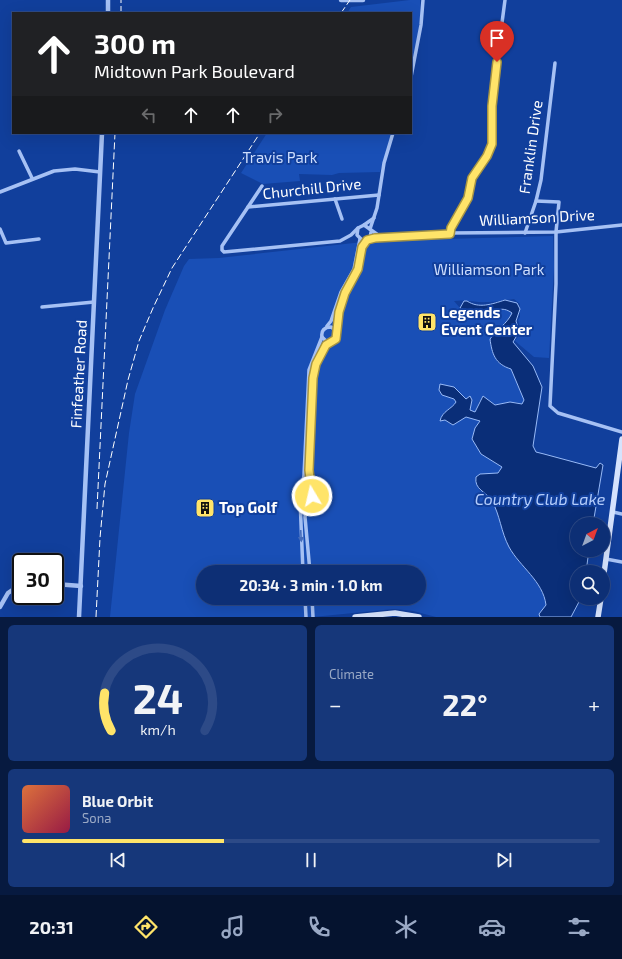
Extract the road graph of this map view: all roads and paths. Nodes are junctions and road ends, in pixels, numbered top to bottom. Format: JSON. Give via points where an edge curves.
{"nodes":[{"id":1,"x":108,"y":0,"type":"edge"},
{"id":2,"x":341,"y":0,"type":"edge"},
{"id":3,"x":364,"y":0,"type":"edge"},
{"id":4,"x":423,"y":0,"type":"edge"},
{"id":5,"x":505,"y":0,"type":"edge"},
{"id":6,"x":108,"y":12,"type":"edge"},
{"id":7,"x":555,"y":63,"type":"dead end"},
{"id":8,"x":412,"y":72,"type":"edge"},
{"id":9,"x":102,"y":134,"type":"edge"},
{"id":10,"x":393,"y":134,"type":"edge"},
{"id":11,"x":19,"y":151,"type":"dead end"},
{"id":12,"x":100,"y":172,"type":"junction"},
{"id":13,"x":32,"y":178,"type":"junction"},
{"id":14,"x":262,"y":186,"type":"dead end"},
{"id":15,"x":0,"y":192,"type":"edge"},
{"id":16,"x":379,"y":195,"type":"junction"},
{"id":17,"x":335,"y":199,"type":"junction"},
{"id":18,"x":536,"y":201,"type":"junction"},
{"id":19,"x":248,"y":207,"type":"junction"},
{"id":20,"x":375,"y":217,"type":"junction"},
{"id":21,"x":342,"y":219,"type":"dead end"},
{"id":22,"x":622,"y":225,"type":"edge"},
{"id":23,"x":364,"y":226,"type":"junction"},
{"id":24,"x":358,"y":228,"type":"junction"},
{"id":25,"x":0,"y":229,"type":"edge"},
{"id":26,"x":371,"y":230,"type":"junction"},
{"id":27,"x":556,"y":232,"type":"junction"},
{"id":28,"x":525,"y":233,"type":"junction"},
{"id":29,"x":450,"y":234,"type":"junction"},
{"id":30,"x":382,"y":237,"type":"junction"},
{"id":31,"x":347,"y":238,"type":"junction"},
{"id":32,"x":359,"y":238,"type":"junction"},
{"id":33,"x":39,"y":239,"type":"dead end"},
{"id":34,"x":368,"y":239,"type":"junction"},
{"id":35,"x":94,"y":302,"type":"junction"},
{"id":36,"x":42,"y":307,"type":"dead end"},
{"id":37,"x":326,"y":328,"type":"junction"},
{"id":38,"x":337,"y":331,"type":"junction"},
{"id":39,"x":322,"y":337,"type":"junction"},
{"id":40,"x":330,"y":343,"type":"junction"},
{"id":41,"x":622,"y":432,"type":"edge"},
{"id":42,"x":622,"y":439,"type":"edge"},
{"id":43,"x":620,"y":465,"type":"edge"},
{"id":44,"x":302,"y":486,"type":"junction"},
{"id":45,"x":311,"y":488,"type":"junction"},
{"id":46,"x":300,"y":499,"type":"junction"},
{"id":47,"x":308,"y":500,"type":"junction"},
{"id":48,"x":613,"y":512,"type":"junction"},
{"id":49,"x":622,"y":514,"type":"edge"},
{"id":50,"x":606,"y":560,"type":"junction"},
{"id":51,"x":622,"y":562,"type":"edge"},
{"id":52,"x":303,"y":565,"type":"edge"},
{"id":53,"x":309,"y":565,"type":"edge"},
{"id":54,"x":605,"y":565,"type":"edge"},
{"id":55,"x":64,"y":585,"type":"edge"},
{"id":56,"x":81,"y":586,"type":"junction"},
{"id":57,"x":12,"y":590,"type":"edge"},
{"id":58,"x":305,"y":605,"type":"edge"},
{"id":59,"x":312,"y":605,"type":"edge"},
{"id":60,"x":600,"y":605,"type":"edge"},
{"id":61,"x":0,"y":607,"type":"edge"},
{"id":62,"x":79,"y":617,"type":"edge"},
{"id":63,"x":306,"y":617,"type":"edge"},
{"id":64,"x":313,"y":617,"type":"edge"},
{"id":65,"x":355,"y":617,"type":"edge"},
{"id":66,"x":419,"y":617,"type":"edge"},
{"id":67,"x":598,"y":617,"type":"edge"}],
"edges":[{"from":1,"to":6,"type":"street"},
{"from":2,"to":3,"type":"street"},
{"from":4,"to":8,"type":"street"},
{"from":5,"to":29,"type":"street","via":[[492,106],[492,144],[472,178],[468,198]]},
{"from":7,"to":18,"type":"street","name":"Franklin Drive","via":[[541,180]]},
{"from":9,"to":12,"type":"street","name":"Finfeather Road"},
{"from":10,"to":16,"type":"street","via":[[384,163]]},
{"from":11,"to":13,"type":"street"},
{"from":12,"to":13,"type":"street","via":[[65,169]]},
{"from":12,"to":35,"type":"street","name":"Finfeather Road"},
{"from":13,"to":15,"type":"street"},
{"from":14,"to":19,"type":"street"},
{"from":16,"to":17,"type":"street","name":"Churchill Drive"},
{"from":16,"to":20,"type":"street"},
{"from":17,"to":19,"type":"street","name":"Churchill Drive"},
{"from":17,"to":21,"type":"street"},
{"from":18,"to":27,"type":"street","via":[[559,202]]},
{"from":18,"to":28,"type":"street","name":"Franklin Drive"},
{"from":19,"to":31,"type":"street","via":[[222,250],[227,252],[340,241]]},
{"from":20,"to":23,"type":"street"},
{"from":20,"to":26,"type":"street"},
{"from":22,"to":27,"type":"street","name":"Williamson Drive"},
{"from":23,"to":24,"type":"street"},
{"from":23,"to":26,"type":"street"},
{"from":24,"to":31,"type":"street"},
{"from":24,"to":32,"type":"street","via":[[356,233]]},
{"from":25,"to":33,"type":"street","via":[[6,243]]},
{"from":26,"to":30,"type":"street","name":"Williamson Drive"},
{"from":26,"to":34,"type":"street"},
{"from":27,"to":28,"type":"street","name":"Williamson Drive"},
{"from":27,"to":41,"type":"street","via":[[550,406],[558,413]]},
{"from":28,"to":29,"type":"street","name":"Williamson Drive"},
{"from":29,"to":30,"type":"street","name":"Williamson Drive"},
{"from":30,"to":34,"type":"street","name":"Williamson Drive"},
{"from":31,"to":32,"type":"street"},
{"from":32,"to":34,"type":"street"},
{"from":32,"to":37,"type":"street","via":[[354,269]]},
{"from":34,"to":38,"type":"street","via":[[362,247],[356,274],[345,293]]},
{"from":35,"to":36,"type":"street"},
{"from":35,"to":56,"type":"street","name":"Finfeather Road"},
{"from":37,"to":38,"type":"street","via":[[331,327]]},
{"from":37,"to":39,"type":"street","via":[[322,332]]},
{"from":38,"to":40,"type":"street","via":[[336,339]]},
{"from":39,"to":40,"type":"street"},
{"from":39,"to":44,"type":"street","via":[[309,370]]},
{"from":40,"to":45,"type":"street","via":[[322,349],[313,378],[309,470]]},
{"from":42,"to":43,"type":"main road"},
{"from":43,"to":48,"type":"main road"},
{"from":44,"to":45,"type":"street"},
{"from":44,"to":46,"type":"street","via":[[297,492]]},
{"from":45,"to":47,"type":"street","via":[[312,496]]},
{"from":46,"to":47,"type":"street"},
{"from":46,"to":52,"type":"street","one_way":true},
{"from":47,"to":53,"type":"street","via":[[305,517]]},
{"from":48,"to":49,"type":"street"},
{"from":48,"to":50,"type":"main road"},
{"from":50,"to":51,"type":"street"},
{"from":50,"to":54,"type":"main road"},
{"from":55,"to":56,"type":"street"},
{"from":56,"to":62,"type":"street","name":"Finfeather Road"},
{"from":57,"to":61,"type":"street"},
{"from":58,"to":63,"type":"street"},
{"from":59,"to":64,"type":"street"},
{"from":60,"to":67,"type":"main road"},
{"from":65,"to":66,"type":"main road","via":[[395,613]]}]}
